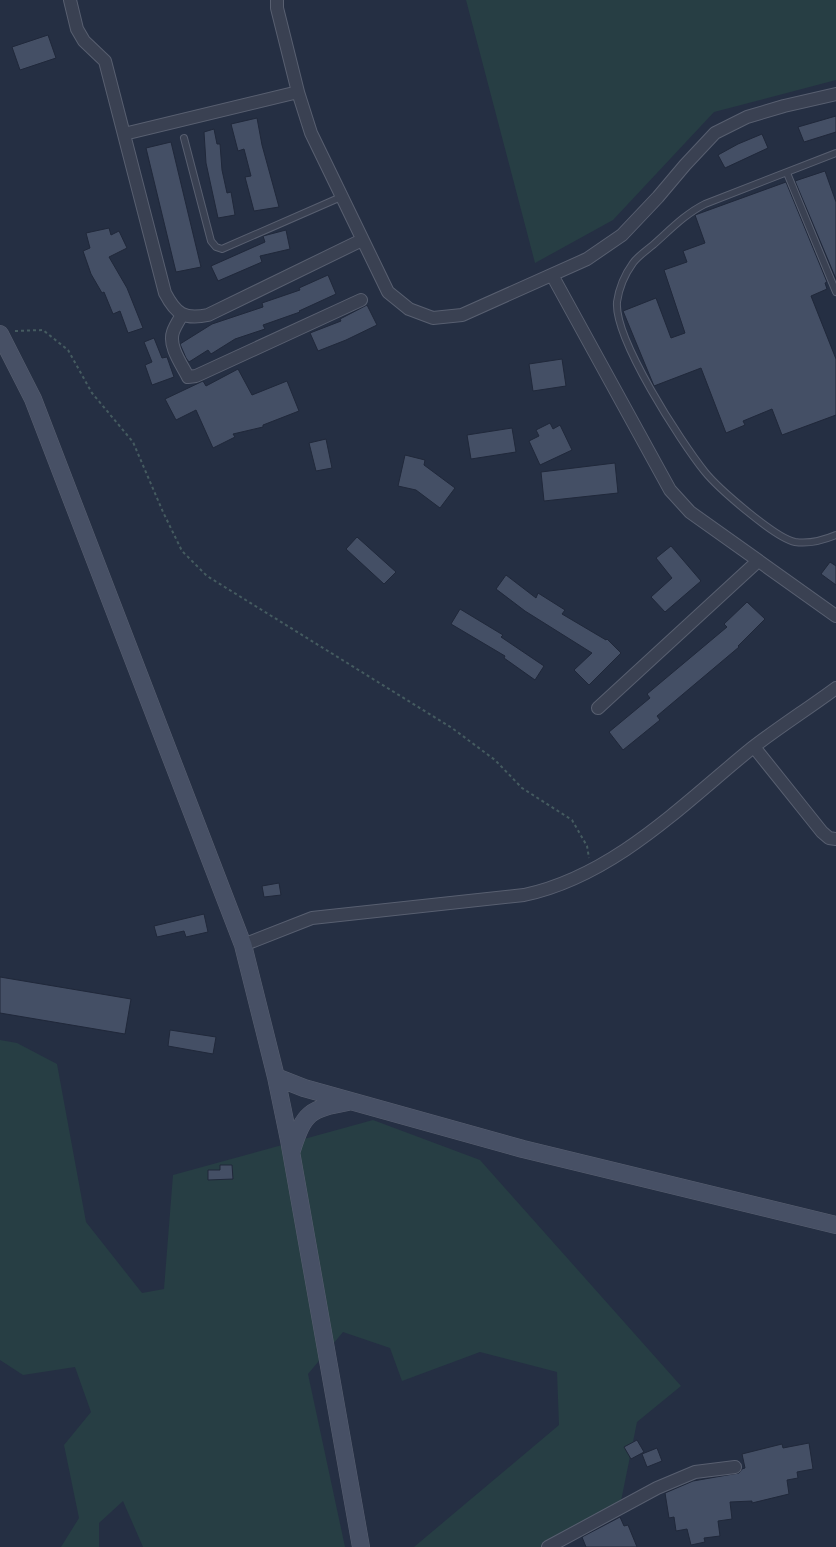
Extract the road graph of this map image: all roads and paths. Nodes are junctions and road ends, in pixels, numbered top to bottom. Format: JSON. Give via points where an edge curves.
{"nodes":[{"id":1,"x":70,"y":0,"type":"edge"},
{"id":2,"x":277,"y":0,"type":"edge"},
{"id":3,"x":298,"y":92,"type":"junction"},
{"id":4,"x":836,"y":94,"type":"edge"},
{"id":5,"x":124,"y":134,"type":"junction"},
{"id":6,"x":184,"y":138,"type":"dead end"},
{"id":7,"x":836,"y":153,"type":"edge"},
{"id":8,"x":787,"y":173,"type":"junction"},
{"id":9,"x":341,"y":197,"type":"junction"},
{"id":10,"x":362,"y":240,"type":"junction"},
{"id":11,"x":552,"y":275,"type":"junction"},
{"id":12,"x":836,"y":292,"type":"edge"},
{"id":13,"x":361,"y":300,"type":"dead end"},
{"id":14,"x":182,"y":315,"type":"junction"},
{"id":15,"x":7,"y":333,"type":"edge"},
{"id":16,"x":836,"y":535,"type":"edge"},
{"id":17,"x":758,"y":561,"type":"junction"},
{"id":18,"x":836,"y":616,"type":"edge"},
{"id":19,"x":836,"y":688,"type":"edge"},
{"id":20,"x":598,"y":708,"type":"dead end"},
{"id":21,"x":754,"y":747,"type":"junction"},
{"id":22,"x":836,"y":839,"type":"edge"},
{"id":23,"x":591,"y":870,"type":"junction"},
{"id":24,"x":243,"y":945,"type":"junction"},
{"id":25,"x":276,"y":1077,"type":"junction"},
{"id":26,"x":350,"y":1101,"type":"junction"},
{"id":27,"x":291,"y":1153,"type":"junction"},
{"id":28,"x":836,"y":1225,"type":"edge"},
{"id":29,"x":735,"y":1467,"type":"dead end"},
{"id":30,"x":362,"y":1547,"type":"edge"},
{"id":31,"x":548,"y":1547,"type":"edge"}],
"edges":[{"from":1,"to":5,"type":"street","via":[[77,28],[84,41],[105,61]]},
{"from":2,"to":3,"type":"street"},
{"from":3,"to":5,"type":"street"},
{"from":3,"to":9,"type":"street","via":[[311,133]]},
{"from":4,"to":11,"type":"street","via":[[747,117],[716,133],[622,235],[586,259]]},
{"from":5,"to":14,"type":"street","via":[[164,293],[172,308]]},
{"from":6,"to":9,"type":"lane","via":[[211,241],[216,247],[222,248]]},
{"from":7,"to":8,"type":"lane"},
{"from":8,"to":12,"type":"lane"},
{"from":8,"to":16,"type":"lane","via":[[691,211],[634,262],[622,284],[617,303],[621,325],[651,393],[705,472],[775,532],[794,542],[813,542]]},
{"from":9,"to":10,"type":"street"},
{"from":10,"to":11,"type":"street","via":[[388,292],[409,310],[433,318],[462,315]]},
{"from":10,"to":14,"type":"street","via":[[208,315],[195,318]]},
{"from":11,"to":17,"type":"street","via":[[670,490],[690,512]]},
{"from":13,"to":14,"type":"street","via":[[196,376],[188,377],[172,341],[172,333]]},
{"from":15,"to":23,"type":"path","via":[[43,330],[68,350],[92,393],[133,442],[182,551],[207,576],[452,728],[495,760],[522,788],[572,820],[587,846]]},
{"from":15,"to":24,"type":"street"},
{"from":17,"to":18,"type":"street"},
{"from":17,"to":20,"type":"street"},
{"from":19,"to":21,"type":"street"},
{"from":21,"to":22,"type":"street","via":[[822,832],[829,838]]},
{"from":21,"to":23,"type":"street","via":[[641,839]]},
{"from":23,"to":24,"type":"street","via":[[552,888],[524,895],[312,918]]},
{"from":24,"to":25,"type":"street"},
{"from":25,"to":26,"type":"street"},
{"from":25,"to":27,"type":"street"},
{"from":26,"to":27,"type":"street","via":[[318,1109],[309,1115],[301,1124]]},
{"from":26,"to":28,"type":"street","via":[[523,1149]]},
{"from":27,"to":30,"type":"street"},
{"from":29,"to":31,"type":"street","via":[[695,1472],[664,1485]]}]}
